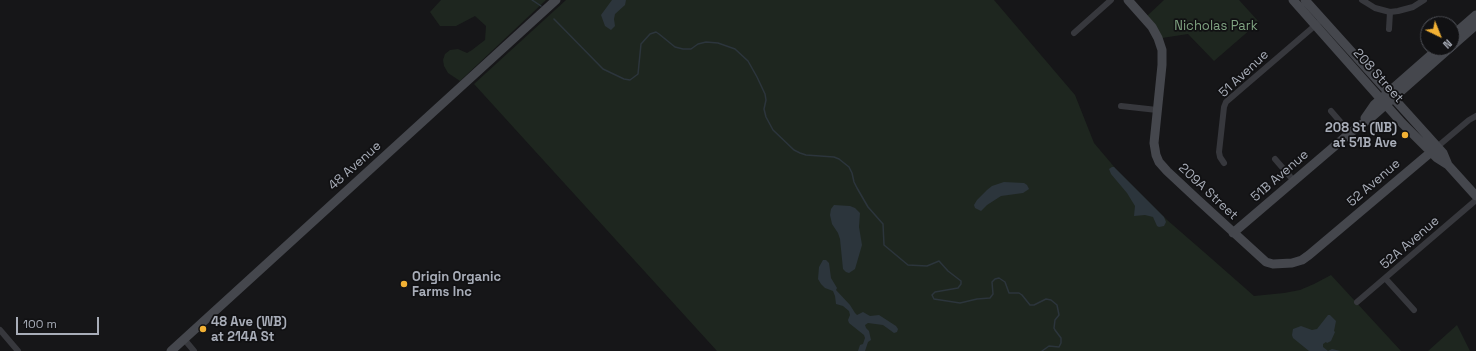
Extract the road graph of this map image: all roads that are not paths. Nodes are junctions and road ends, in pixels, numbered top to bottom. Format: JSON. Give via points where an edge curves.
{"nodes":[{"id":1,"x":556,"y":0,"type":"edge"},
{"id":2,"x":1111,"y":0,"type":"edge"},
{"id":3,"x":1128,"y":0,"type":"edge"},
{"id":4,"x":1293,"y":0,"type":"edge"},
{"id":5,"x":1305,"y":0,"type":"edge"},
{"id":6,"x":1362,"y":0,"type":"edge"},
{"id":7,"x":1424,"y":0,"type":"edge"},
{"id":8,"x":1390,"y":12,"type":"junction"},
{"id":9,"x":1476,"y":15,"type":"edge"},
{"id":10,"x":1319,"y":22,"type":"junction"},
{"id":11,"x":1476,"y":25,"type":"edge"},
{"id":12,"x":1389,"y":29,"type":"dead end"},
{"id":13,"x":1460,"y":29,"type":"edge"},
{"id":14,"x":1074,"y":33,"type":"dead end"},
{"id":15,"x":1460,"y":39,"type":"edge"},
{"id":16,"x":1430,"y":56,"type":"edge"},
{"id":17,"x":1440,"y":56,"type":"edge"},
{"id":18,"x":1387,"y":99,"type":"junction"},
{"id":19,"x":1121,"y":106,"type":"dead end"},
{"id":20,"x":1156,"y":110,"type":"junction"},
{"id":21,"x":1331,"y":111,"type":"dead end"},
{"id":22,"x":1476,"y":116,"type":"edge"},
{"id":23,"x":1350,"y":133,"type":"junction"},
{"id":24,"x":1434,"y":149,"type":"junction"},
{"id":25,"x":1275,"y":158,"type":"dead end"},
{"id":26,"x":1224,"y":163,"type":"dead end"},
{"id":27,"x":1294,"y":181,"type":"junction"},
{"id":28,"x":1476,"y":196,"type":"edge"},
{"id":29,"x":1476,"y":200,"type":"edge"},
{"id":30,"x":1233,"y":233,"type":"junction"},
{"id":31,"x":1285,"y":264,"type":"joint"},
{"id":32,"x":1385,"y":278,"type":"junction"},
{"id":33,"x":1357,"y":302,"type":"dead end"},
{"id":34,"x":1414,"y":310,"type":"dead end"},
{"id":35,"x":0,"y":330,"type":"edge"},
{"id":36,"x":184,"y":339,"type":"junction"},
{"id":37,"x":18,"y":351,"type":"edge"},
{"id":38,"x":171,"y":351,"type":"edge"},
{"id":39,"x":194,"y":351,"type":"edge"}],
"edges":[{"from":1,"to":36,"type":"street","name":"48 Avenue"},
{"from":2,"to":14,"type":"street"},
{"from":3,"to":20,"type":"street","name":"209A Street","via":[[1152,27],[1160,45],[1162,65]]},
{"from":4,"to":10,"type":"street","name":"208 Street"},
{"from":5,"to":10,"type":"street","name":"208 Street"},
{"from":6,"to":8,"type":"street","via":[[1375,8]]},
{"from":7,"to":8,"type":"street","via":[[1413,7]]},
{"from":8,"to":12,"type":"street"},
{"from":9,"to":13,"type":"street"},
{"from":10,"to":18,"type":"street","name":"208 Street"},
{"from":10,"to":26,"type":"street","name":"51 Avenue","via":[[1226,102],[1219,152]]},
{"from":11,"to":15,"type":"street"},
{"from":16,"to":18,"type":"street","name":"51B Avenue"},
{"from":17,"to":18,"type":"street","name":"51B Avenue"},
{"from":18,"to":23,"type":"street","name":"51B Avenue","via":[[1372,116]]},
{"from":18,"to":24,"type":"street","name":"208 Street"},
{"from":19,"to":20,"type":"street"},
{"from":20,"to":30,"type":"street","name":"209A Street","via":[[1154,143],[1159,162]]},
{"from":21,"to":23,"type":"street"},
{"from":22,"to":24,"type":"street","name":"52 Avenue"},
{"from":23,"to":27,"type":"street","name":"51B Avenue"},
{"from":24,"to":28,"type":"street","name":"208 Street","via":[[1436,158],[1448,165]]},
{"from":24,"to":31,"type":"street","name":"52 Avenue","via":[[1309,255],[1302,260]]},
{"from":25,"to":27,"type":"street"},
{"from":27,"to":30,"type":"street","name":"51B Avenue"},
{"from":29,"to":32,"type":"street","name":"52A Avenue"},
{"from":30,"to":31,"type":"street","name":"209A Street","via":[[1266,262]]},
{"from":32,"to":33,"type":"street","name":"52A Avenue"},
{"from":32,"to":34,"type":"street"},
{"from":35,"to":37,"type":"street"},
{"from":36,"to":38,"type":"street","name":"48 Avenue"},
{"from":36,"to":39,"type":"street"}]}
